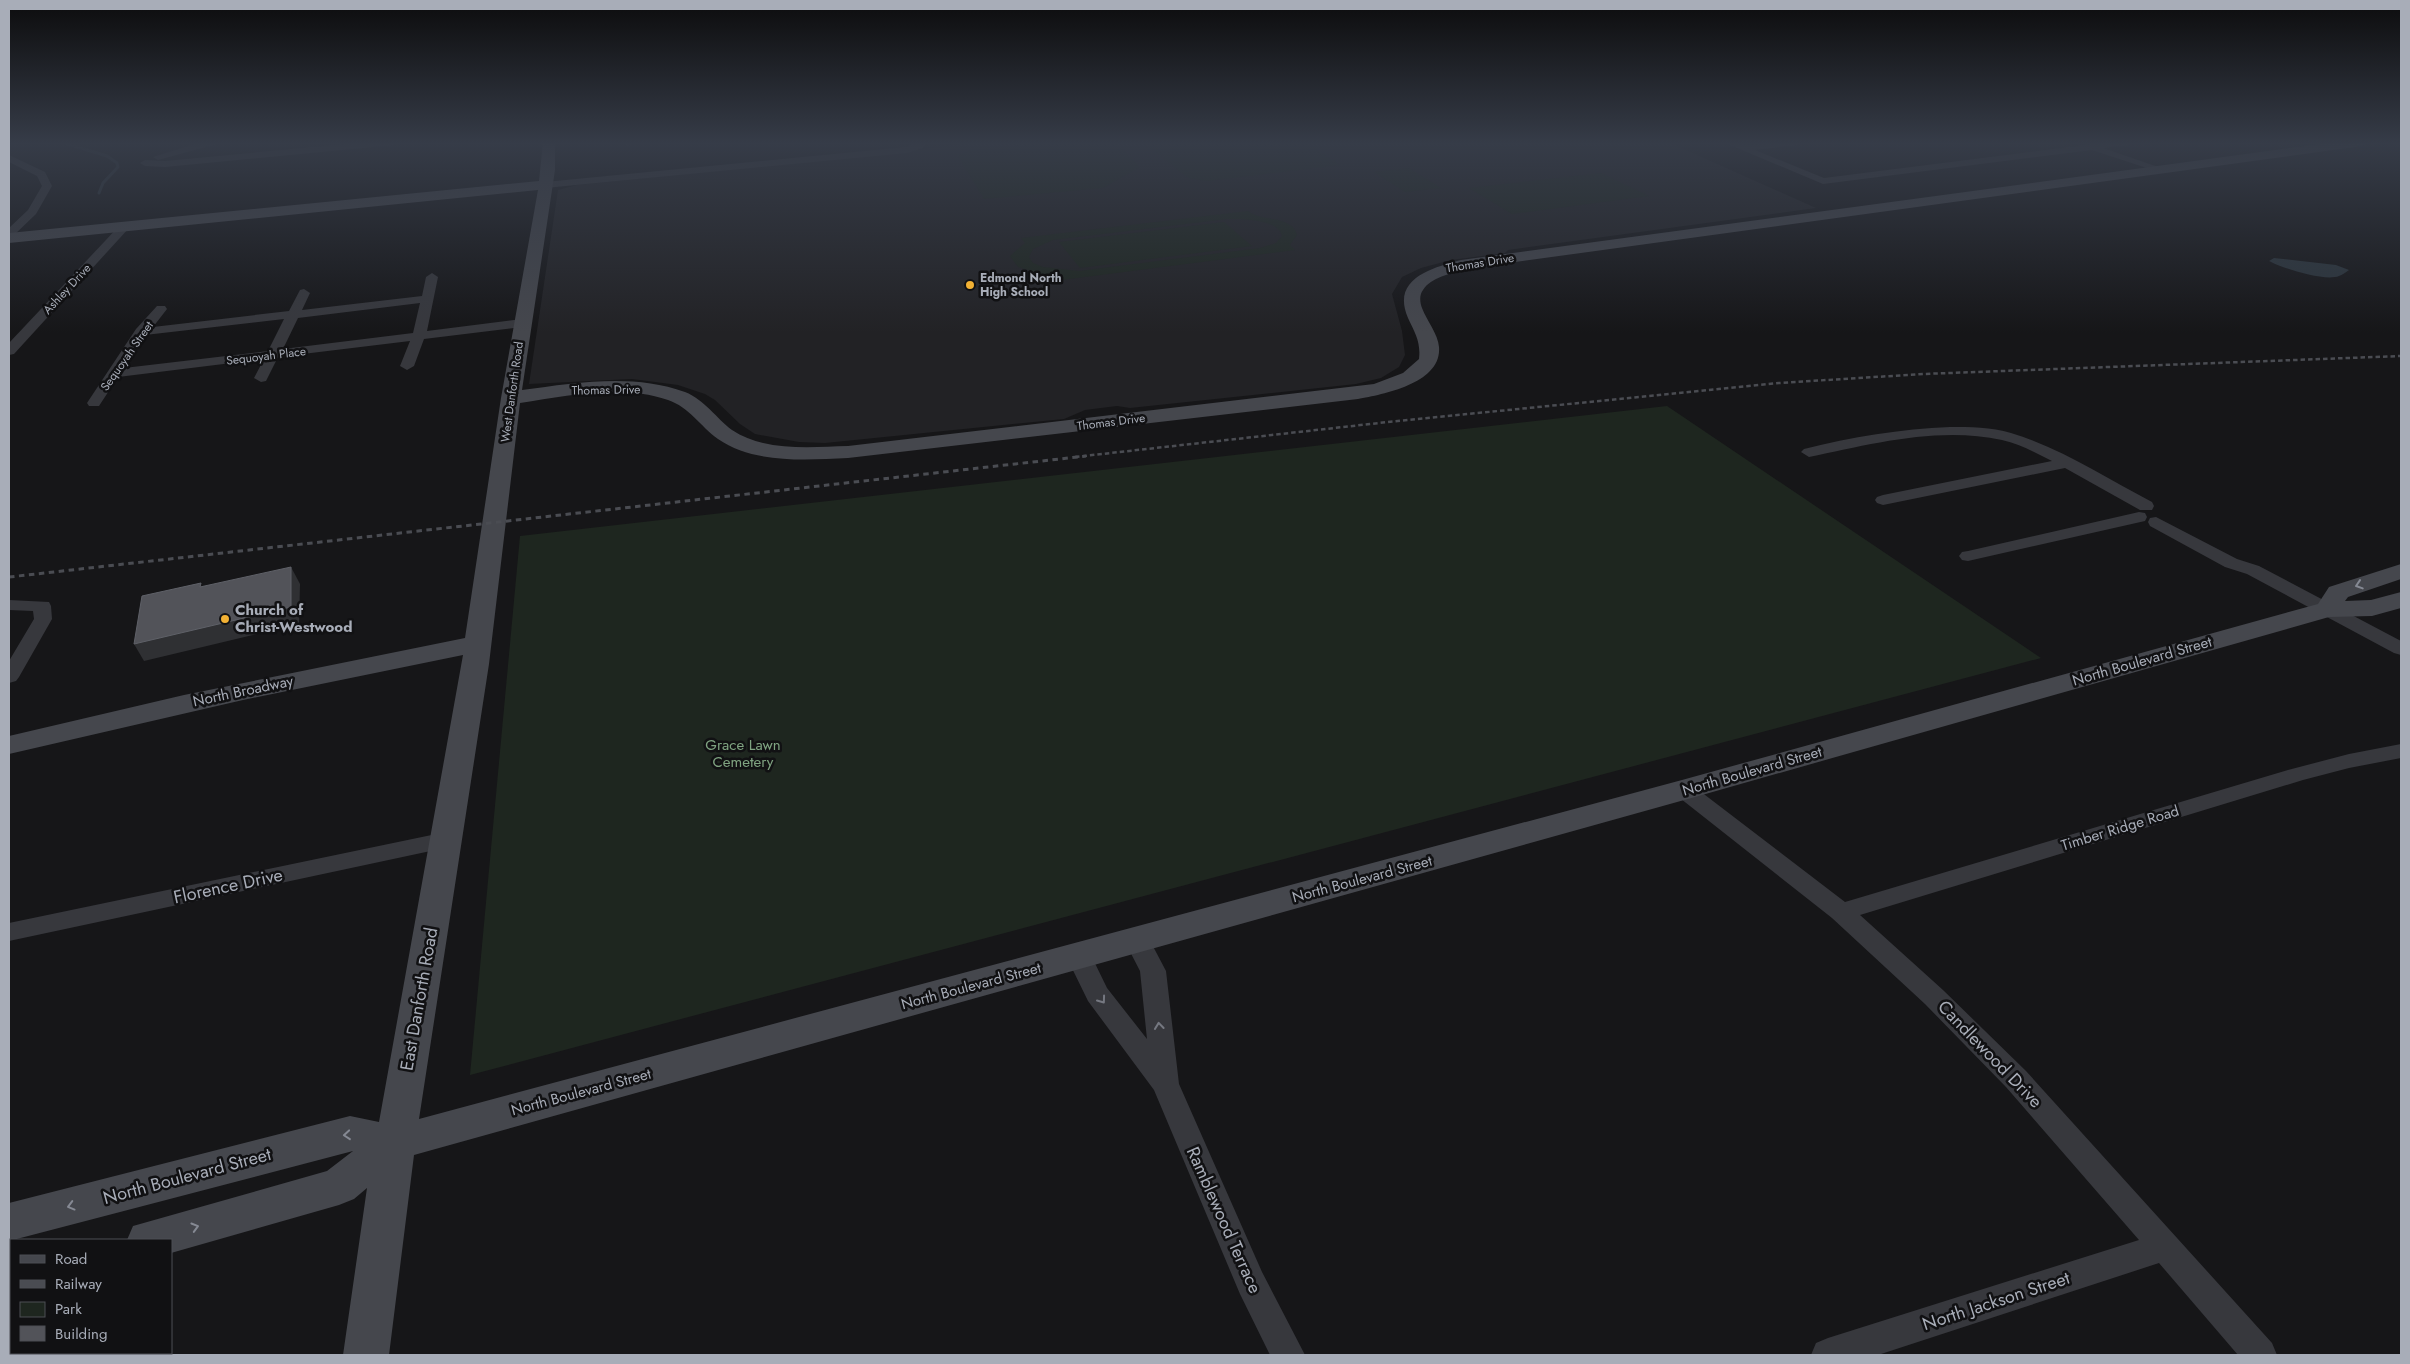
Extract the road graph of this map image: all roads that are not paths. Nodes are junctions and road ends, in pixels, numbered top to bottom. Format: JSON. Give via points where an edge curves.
{"nodes":[{"id":1,"x":36,"y":206,"type":"edge"},
{"id":2,"x":333,"y":206,"type":"edge"},
{"id":3,"x":542,"y":206,"type":"edge"},
{"id":4,"x":1909,"y":206,"type":"edge"},
{"id":5,"x":32,"y":212,"type":"junction"},
{"id":6,"x":12,"y":214,"type":"dead end"},
{"id":7,"x":125,"y":226,"type":"junction"},
{"id":8,"x":9,"y":236,"type":"edge"},
{"id":9,"x":432,"y":277,"type":"dead end"},
{"id":10,"x":304,"y":293,"type":"dead end"},
{"id":11,"x":426,"y":299,"type":"junction"},
{"id":12,"x":161,"y":309,"type":"dead end"},
{"id":13,"x":292,"y":315,"type":"junction"},
{"id":14,"x":522,"y":323,"type":"junction"},
{"id":15,"x":141,"y":332,"type":"junction"},
{"id":16,"x":419,"y":336,"type":"junction"},
{"id":17,"x":9,"y":351,"type":"edge"},
{"id":18,"x":271,"y":355,"type":"junction"},
{"id":19,"x":407,"y":366,"type":"dead end"},
{"id":20,"x":112,"y":374,"type":"junction"},
{"id":21,"x":260,"y":378,"type":"dead end"},
{"id":22,"x":511,"y":398,"type":"junction"},
{"id":23,"x":94,"y":403,"type":"dead end"},
{"id":24,"x":1809,"y":452,"type":"dead end"},
{"id":25,"x":2058,"y":464,"type":"junction"},
{"id":26,"x":1883,"y":500,"type":"dead end"},
{"id":27,"x":2139,"y":511,"type":"junction"},
{"id":28,"x":1968,"y":556,"type":"dead end"},
{"id":29,"x":2401,"y":571,"type":"edge"},
{"id":30,"x":2401,"y":600,"type":"edge"},
{"id":31,"x":9,"y":605,"type":"edge"},
{"id":32,"x":2328,"y":609,"type":"junction"},
{"id":33,"x":478,"y":644,"type":"junction"},
{"id":34,"x":2401,"y":649,"type":"edge"},
{"id":35,"x":9,"y":677,"type":"edge"},
{"id":36,"x":9,"y":745,"type":"edge"},
{"id":37,"x":2401,"y":751,"type":"edge"},
{"id":38,"x":1684,"y":790,"type":"junction"},
{"id":39,"x":446,"y":840,"type":"junction"},
{"id":40,"x":1841,"y":912,"type":"junction"},
{"id":41,"x":9,"y":932,"type":"edge"},
{"id":42,"x":1138,"y":940,"type":"junction"},
{"id":43,"x":1079,"y":956,"type":"junction"},
{"id":44,"x":1165,"y":1084,"type":"junction"},
{"id":45,"x":394,"y":1143,"type":"junction"},
{"id":46,"x":9,"y":1222,"type":"edge"},
{"id":47,"x":152,"y":1239,"type":"edge"},
{"id":48,"x":2165,"y":1246,"type":"junction"},
{"id":49,"x":366,"y":1355,"type":"edge"},
{"id":50,"x":1288,"y":1355,"type":"edge"},
{"id":51,"x":1828,"y":1355,"type":"edge"},
{"id":52,"x":2260,"y":1355,"type":"edge"}],
"edges":[{"from":1,"to":5,"type":"street"},
{"from":2,"to":7,"type":"main road"},
{"from":3,"to":14,"type":"main road","name":"West Danforth Road"},
{"from":4,"to":22,"type":"main road","name":"Thomas Drive","via":[[1438,270],[1423,277],[1413,288],[1410,301],[1430,346],[1426,364],[1403,380],[1358,393],[858,451],[803,453],[748,445],[728,436],[690,402],[658,391],[577,389]]},
{"from":5,"to":6,"type":"street"},
{"from":5,"to":8,"type":"street"},
{"from":7,"to":8,"type":"main road"},
{"from":7,"to":17,"type":"street","name":"Ashley Drive"},
{"from":9,"to":11,"type":"street"},
{"from":10,"to":13,"type":"street"},
{"from":11,"to":13,"type":"street"},
{"from":11,"to":16,"type":"street"},
{"from":12,"to":15,"type":"street","name":"Sequoyah Street"},
{"from":13,"to":15,"type":"street"},
{"from":13,"to":18,"type":"street"},
{"from":14,"to":16,"type":"street","name":"Sequoyah Place"},
{"from":14,"to":22,"type":"main road","name":"West Danforth Road"},
{"from":15,"to":20,"type":"street","name":"Sequoyah Street"},
{"from":16,"to":18,"type":"street","name":"Sequoyah Place"},
{"from":16,"to":19,"type":"street"},
{"from":18,"to":20,"type":"street","name":"Sequoyah Place"},
{"from":18,"to":21,"type":"street"},
{"from":20,"to":23,"type":"street","name":"Sequoyah Street"},
{"from":22,"to":33,"type":"main road","name":"West Danforth Road"},
{"from":24,"to":25,"type":"street","via":[[1903,434],[1974,431],[2008,438]]},
{"from":25,"to":26,"type":"street"},
{"from":25,"to":27,"type":"street"},
{"from":27,"to":28,"type":"street"},
{"from":27,"to":32,"type":"street","via":[[2163,521],[2232,563],[2253,570]]},
{"from":29,"to":32,"type":"main road","one_way":true,"via":[[2338,592]]},
{"from":30,"to":32,"type":"main road","name":"North Boulevard Street","via":[[2372,608]]},
{"from":31,"to":35,"type":"street","via":[[42,606],[43,618]]},
{"from":32,"to":34,"type":"street"},
{"from":32,"to":38,"type":"main road","name":"North Boulevard Street"},
{"from":33,"to":36,"type":"main road","name":"North Broadway","via":[[269,684]]},
{"from":33,"to":39,"type":"main road","name":"East Danforth Road"},
{"from":37,"to":40,"type":"street","name":"Timber Ridge Road","via":[[2296,776]]},
{"from":38,"to":40,"type":"street","name":"Candlewood Drive"},
{"from":38,"to":42,"type":"main road","name":"North Boulevard Street"},
{"from":39,"to":41,"type":"street","name":"Florence Drive"},
{"from":39,"to":45,"type":"main road","name":"East Danforth Road"},
{"from":40,"to":48,"type":"street","name":"Candlewood Drive","via":[[1934,997],[2016,1079]]},
{"from":42,"to":43,"type":"main road","name":"North Boulevard Street"},
{"from":44,"to":42,"type":"street","name":"Ramblewood Terrace","one_way":true,"via":[[1153,971]]},
{"from":43,"to":44,"type":"street","name":"Ramblewood Terrace","one_way":true,"via":[[1097,994]]},
{"from":43,"to":45,"type":"main road","name":"North Boulevard Street"},
{"from":44,"to":50,"type":"street","name":"Ramblewood Terrace","via":[[1251,1283]]},
{"from":45,"to":46,"type":"main road","name":"North Boulevard Street","one_way":true,"via":[[350,1133]]},
{"from":47,"to":45,"type":"main road","name":"North Boulevard Street","one_way":true,"via":[[339,1186]]},
{"from":45,"to":49,"type":"main road","name":"East Danforth Road"},
{"from":48,"to":51,"type":"street","name":"North Jackson Street"},
{"from":48,"to":52,"type":"street","name":"Candlewood Drive"}]}
